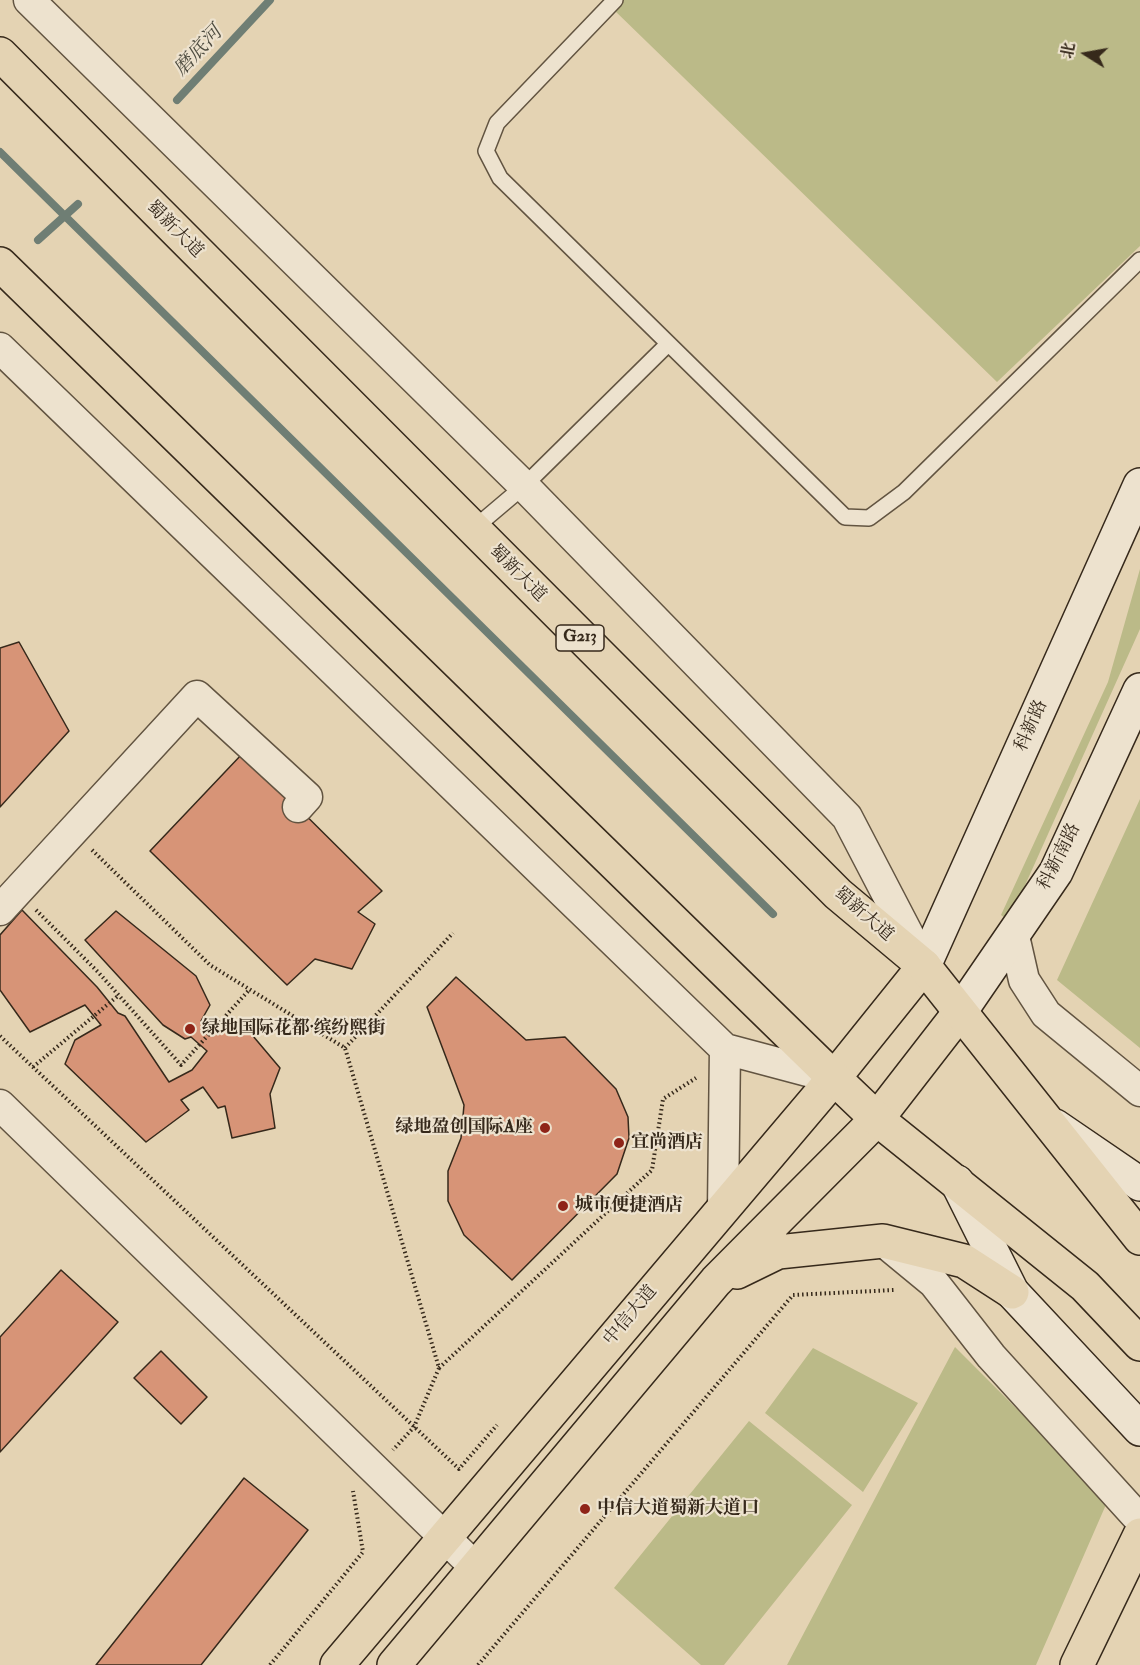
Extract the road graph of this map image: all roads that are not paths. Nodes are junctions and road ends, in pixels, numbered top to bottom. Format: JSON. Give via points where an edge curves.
{"nodes":[{"id":1,"x":29,"y":0,"type":"edge"},
{"id":2,"x":615,"y":0,"type":"edge"},
{"id":3,"x":0,"y":54,"type":"edge"},
{"id":4,"x":1140,"y":260,"type":"edge"},
{"id":5,"x":0,"y":264,"type":"edge"},
{"id":6,"x":668,"y":344,"type":"junction"},
{"id":7,"x":0,"y":348,"type":"edge"},
{"id":8,"x":524,"y":486,"type":"junction"},
{"id":9,"x":1140,"y":486,"type":"edge"},
{"id":10,"x":472,"y":530,"type":"junction"},
{"id":11,"x":1140,"y":690,"type":"edge"},
{"id":12,"x":297,"y":807,"type":"dead end"},
{"id":13,"x":0,"y":910,"type":"edge"},
{"id":14,"x":1014,"y":936,"type":"junction"},
{"id":15,"x":924,"y":966,"type":"junction"},
{"id":16,"x":960,"y":1012,"type":"junction"},
{"id":17,"x":725,"y":1049,"type":"junction"},
{"id":18,"x":834,"y":1078,"type":"junction"},
{"id":19,"x":1140,"y":1091,"type":"edge"},
{"id":20,"x":0,"y":1105,"type":"edge"},
{"id":21,"x":1041,"y":1116,"type":"junction"},
{"id":22,"x":878,"y":1119,"type":"junction"},
{"id":23,"x":957,"y":1182,"type":"junction"},
{"id":24,"x":1140,"y":1184,"type":"edge"},
{"id":25,"x":723,"y":1209,"type":"junction"},
{"id":26,"x":1140,"y":1238,"type":"edge"},
{"id":27,"x":884,"y":1240,"type":"junction"},
{"id":28,"x":716,"y":1281,"type":"junction"},
{"id":29,"x":1012,"y":1292,"type":"junction"},
{"id":30,"x":1140,"y":1344,"type":"edge"},
{"id":31,"x":1140,"y":1429,"type":"edge"},
{"id":32,"x":1140,"y":1520,"type":"edge"},
{"id":33,"x":445,"y":1535,"type":"junction"},
{"id":34,"x":1140,"y":1535,"type":"edge"},
{"id":35,"x":475,"y":1567,"type":"junction"},
{"id":36,"x":337,"y":1665,"type":"edge"},
{"id":37,"x":394,"y":1665,"type":"edge"},
{"id":38,"x":1077,"y":1665,"type":"edge"}],
"edges":[{"from":1,"to":8,"type":"street"},
{"from":2,"to":6,"type":"lane","via":[[497,123],[486,151],[500,178]]},
{"from":3,"to":10,"type":"main road","name":"蜀新大道","number":"G213"},
{"from":4,"to":6,"type":"lane","via":[[904,492],[869,518],[845,517]]},
{"from":5,"to":18,"type":"main road"},
{"from":6,"to":8,"type":"lane"},
{"from":7,"to":17,"type":"street"},
{"from":8,"to":10,"type":"lane"},
{"from":8,"to":15,"type":"street","via":[[847,817]]},
{"from":9,"to":15,"type":"main road","name":"科新路"},
{"from":10,"to":15,"type":"main road","name":"蜀新大道","number":"G213","via":[[838,894]]},
{"from":11,"to":14,"type":"main road","name":"科新南路","via":[[1056,872]]},
{"from":12,"to":13,"type":"street","via":[[307,797],[197,696]]},
{"from":14,"to":16,"type":"main road","name":"科新南路"},
{"from":14,"to":19,"type":"street","via":[[1024,980],[1046,1014]]},
{"from":15,"to":16,"type":"main road","name":"蜀新大道","number":"G213"},
{"from":15,"to":18,"type":"main road","name":"中信大道"},
{"from":16,"to":21,"type":"main road","name":"蜀新大道","number":"G213"},
{"from":16,"to":22,"type":"main road"},
{"from":17,"to":18,"type":"street"},
{"from":17,"to":25,"type":"street"},
{"from":18,"to":22,"type":"main road"},
{"from":18,"to":25,"type":"main road","name":"中信大道"},
{"from":20,"to":33,"type":"street"},
{"from":21,"to":24,"type":"main road"},
{"from":21,"to":26,"type":"main road","name":"蜀新大道","number":"G213"},
{"from":22,"to":23,"type":"main road"},
{"from":22,"to":28,"type":"main road"},
{"from":23,"to":29,"type":"main road"},
{"from":23,"to":30,"type":"main road","via":[[1085,1286]]},
{"from":25,"to":33,"type":"main road","name":"中信大道"},
{"from":27,"to":28,"type":"main road","via":[[778,1252]]},
{"from":27,"to":29,"type":"main road","via":[[964,1261]]},
{"from":27,"to":32,"type":"street","via":[[934,1283],[991,1356]]},
{"from":28,"to":35,"type":"main road"},
{"from":29,"to":31,"type":"main road"},
{"from":33,"to":35,"type":"street"},
{"from":33,"to":36,"type":"main road","name":"中信大道"},
{"from":34,"to":38,"type":"main road"},
{"from":35,"to":37,"type":"main road"}]}
